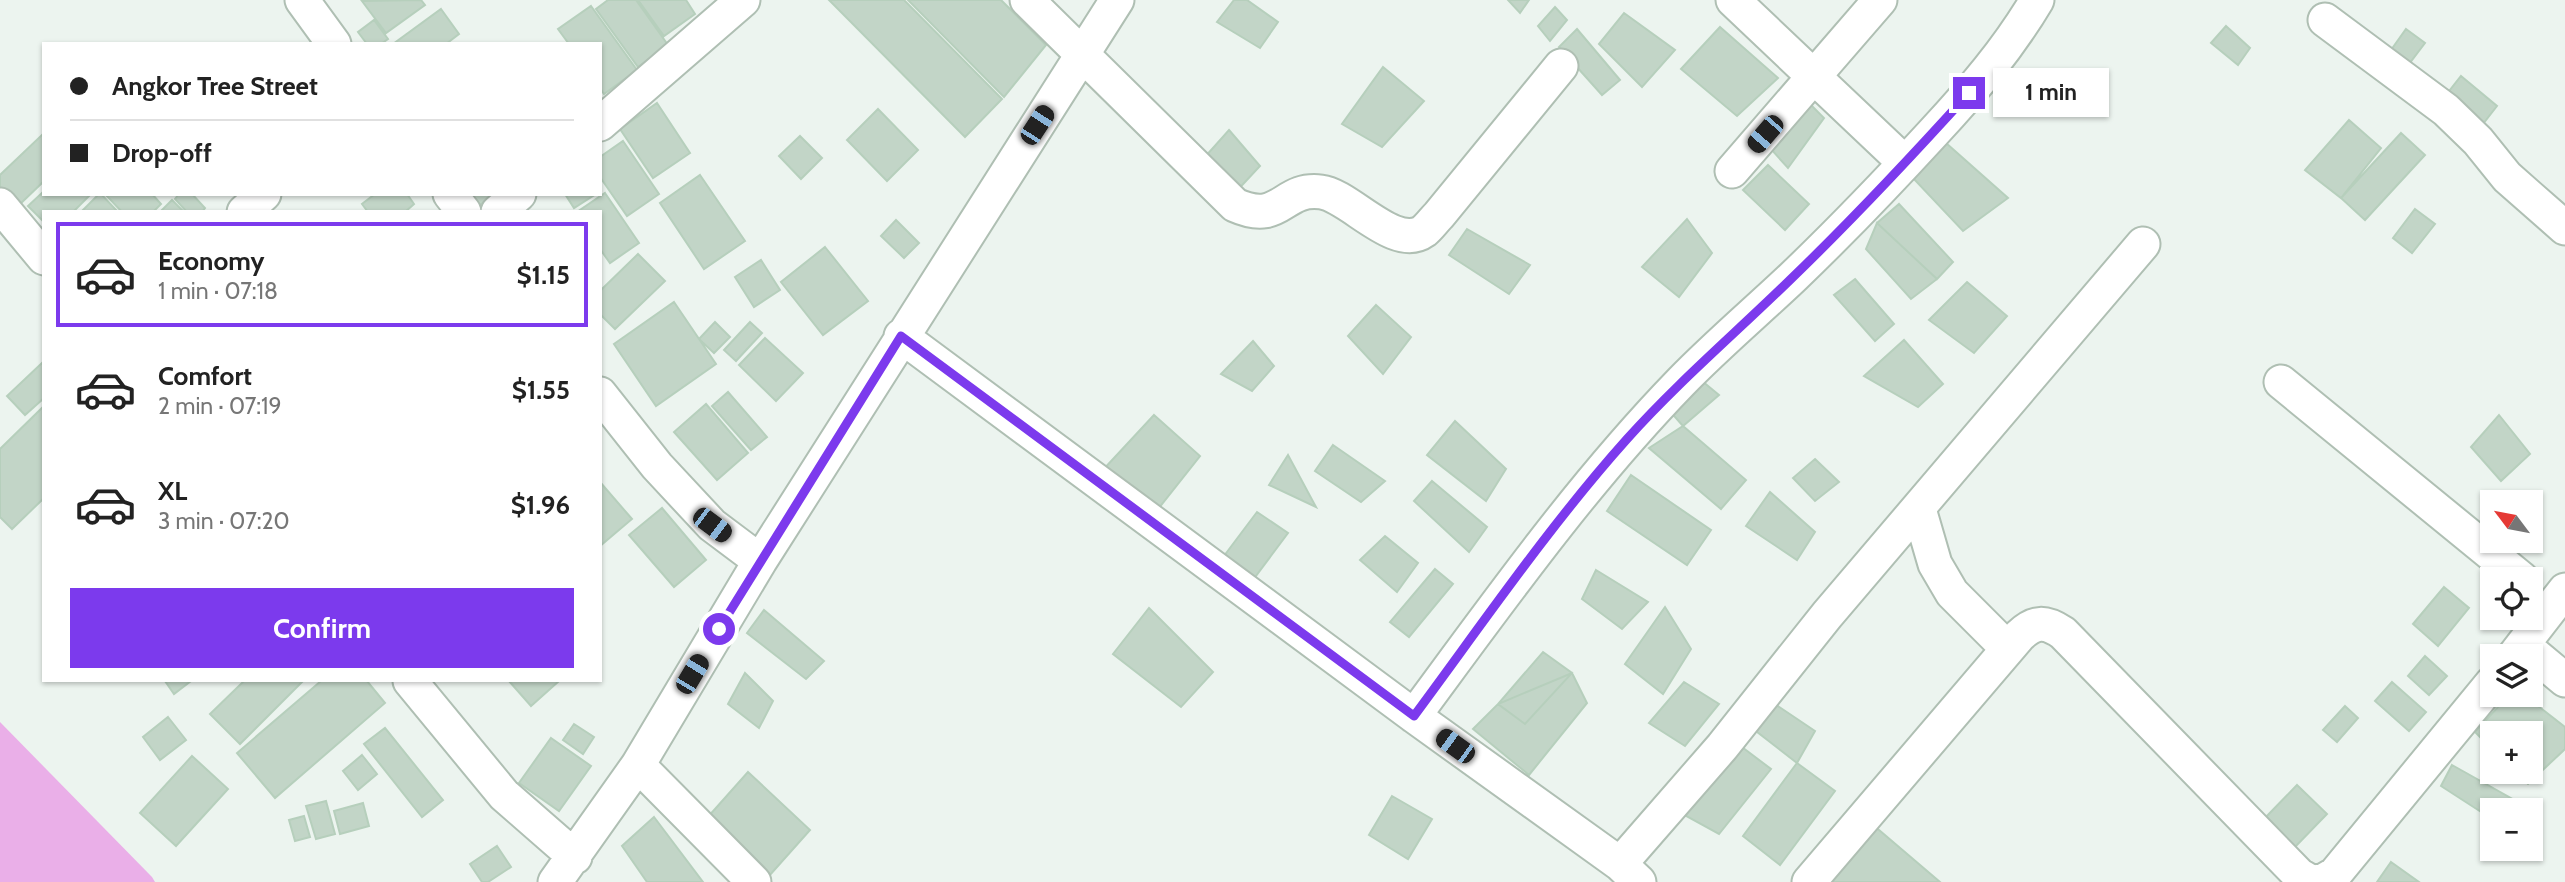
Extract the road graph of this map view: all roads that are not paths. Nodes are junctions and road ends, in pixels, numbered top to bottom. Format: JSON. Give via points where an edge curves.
{"nodes":[{"id":1,"x":302,"y":0,"type":"edge"},
{"id":2,"x":743,"y":0,"type":"edge"},
{"id":3,"x":1027,"y":0,"type":"edge"},
{"id":4,"x":1117,"y":0,"type":"edge"},
{"id":5,"x":1733,"y":0,"type":"edge"},
{"id":6,"x":1880,"y":0,"type":"edge"},
{"id":7,"x":2037,"y":0,"type":"edge"},
{"id":8,"x":2325,"y":20,"type":"dead end"},
{"id":9,"x":333,"y":42,"type":"edge"},
{"id":10,"x":1082,"y":54,"type":"junction"},
{"id":11,"x":1561,"y":66,"type":"dead end"},
{"id":12,"x":1814,"y":78,"type":"junction"},
{"id":13,"x":602,"y":122,"type":"edge"},
{"id":14,"x":1905,"y":163,"type":"junction"},
{"id":15,"x":1732,"y":171,"type":"dead end"},
{"id":16,"x":262,"y":196,"type":"edge"},
{"id":17,"x":452,"y":196,"type":"edge"},
{"id":18,"x":517,"y":196,"type":"edge"},
{"id":19,"x":0,"y":205,"type":"edge"},
{"id":20,"x":246,"y":210,"type":"edge"},
{"id":21,"x":462,"y":210,"type":"edge"},
{"id":22,"x":500,"y":210,"type":"edge"},
{"id":23,"x":2565,"y":228,"type":"edge"},
{"id":24,"x":2143,"y":244,"type":"dead end"},
{"id":25,"x":42,"y":256,"type":"edge"},
{"id":26,"x":901,"y":336,"type":"junction"},
{"id":27,"x":2281,"y":382,"type":"dead end"},
{"id":28,"x":602,"y":397,"type":"edge"},
{"id":29,"x":1919,"y":509,"type":"junction"},
{"id":30,"x":760,"y":561,"type":"junction"},
{"id":31,"x":2507,"y":567,"type":"edge"},
{"id":32,"x":2550,"y":594,"type":"edge"},
{"id":33,"x":2522,"y":644,"type":"edge"},
{"id":34,"x":2008,"y":649,"type":"junction"},
{"id":35,"x":2543,"y":666,"type":"edge"},
{"id":36,"x":2565,"y":680,"type":"edge"},
{"id":37,"x":411,"y":682,"type":"edge"},
{"id":38,"x":2480,"y":697,"type":"edge"},
{"id":39,"x":1414,"y":716,"type":"junction"},
{"id":40,"x":638,"y":765,"type":"junction"},
{"id":41,"x":565,"y":870,"type":"edge"},
{"id":42,"x":1629,"y":873,"type":"edge"},
{"id":43,"x":754,"y":882,"type":"edge"},
{"id":44,"x":1810,"y":882,"type":"edge"},
{"id":45,"x":2313,"y":882,"type":"edge"}],
"edges":[{"from":1,"to":9,"type":"street"},
{"from":2,"to":13,"type":"street"},
{"from":3,"to":10,"type":"street"},
{"from":4,"to":10,"type":"street"},
{"from":5,"to":12,"type":"street"},
{"from":6,"to":12,"type":"street"},
{"from":7,"to":14,"type":"street","via":[[2014,38]]},
{"from":8,"to":23,"type":"street","via":[[2446,110],[2507,177]]},
{"from":10,"to":11,"type":"street","via":[[1235,205],[1251,212],[1268,212],[1294,195],[1320,191],[1337,196],[1380,227],[1412,236],[1423,232],[1439,215]]},
{"from":10,"to":26,"type":"street"},
{"from":12,"to":14,"type":"street"},
{"from":12,"to":15,"type":"street"},
{"from":14,"to":39,"type":"street","via":[[1626,440]]},
{"from":16,"to":20,"type":"street"},
{"from":17,"to":21,"type":"street"},
{"from":18,"to":22,"type":"street"},
{"from":19,"to":25,"type":"street"},
{"from":24,"to":29,"type":"street"},
{"from":26,"to":30,"type":"street"},
{"from":26,"to":39,"type":"street"},
{"from":27,"to":31,"type":"street"},
{"from":28,"to":30,"type":"street","via":[[712,525]]},
{"from":29,"to":34,"type":"street","via":[[1935,564],[1952,593]]},
{"from":29,"to":42,"type":"street","via":[[1827,615]]},
{"from":30,"to":40,"type":"street"},
{"from":32,"to":33,"type":"street"},
{"from":34,"to":44,"type":"street"},
{"from":34,"to":45,"type":"street","via":[[2031,625],[2041,622],[2063,633],[2299,875]]},
{"from":35,"to":36,"type":"street"},
{"from":37,"to":41,"type":"street"},
{"from":38,"to":45,"type":"street","via":[[2335,874]]},
{"from":39,"to":42,"type":"street"},
{"from":40,"to":41,"type":"street"},
{"from":40,"to":43,"type":"street"}]}
